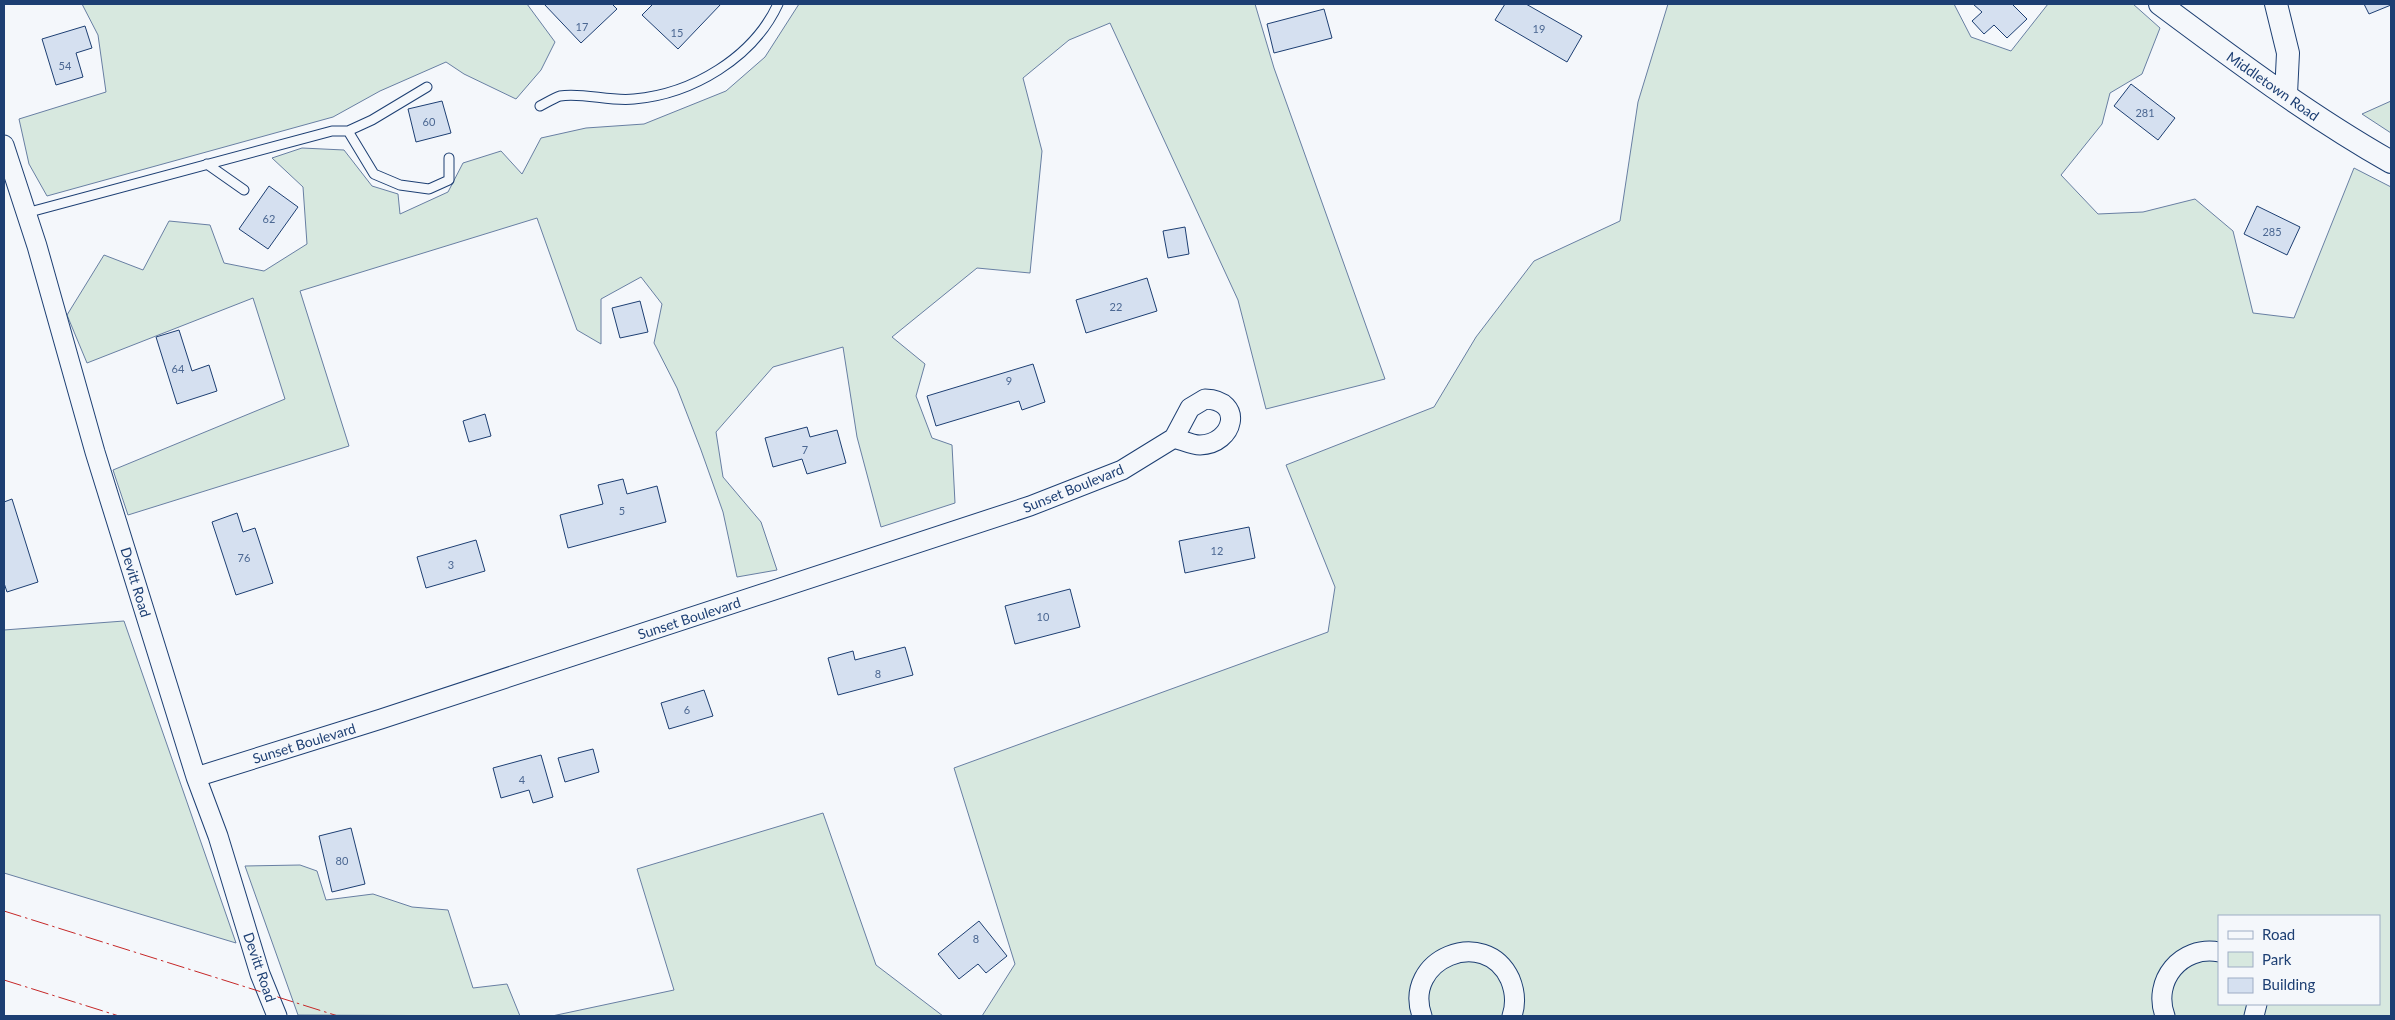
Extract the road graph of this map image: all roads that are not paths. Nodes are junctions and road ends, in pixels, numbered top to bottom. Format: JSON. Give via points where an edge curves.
{"nodes":[{"id":1,"x":778,"y":4,"type":"edge"},
{"id":2,"x":2160,"y":4,"type":"edge"},
{"id":3,"x":2276,"y":4,"type":"edge"},
{"id":4,"x":427,"y":87,"type":"dead end"},
{"id":5,"x":2286,"y":94,"type":"junction"},
{"id":6,"x":540,"y":106,"type":"dead end"},
{"id":7,"x":348,"y":131,"type":"junction"},
{"id":8,"x":4,"y":145,"type":"edge"},
{"id":9,"x":449,"y":158,"type":"dead end"},
{"id":10,"x":2391,"y":162,"type":"edge"},
{"id":11,"x":207,"y":164,"type":"junction"},
{"id":12,"x":244,"y":190,"type":"dead end"},
{"id":13,"x":26,"y":213,"type":"junction"},
{"id":14,"x":1174,"y":438,"type":"dead end"},
{"id":15,"x":196,"y":777,"type":"junction"},
{"id":16,"x":2218,"y":952,"type":"edge"},
{"id":17,"x":277,"y":1016,"type":"edge"},
{"id":18,"x":1422,"y":1016,"type":"edge"},
{"id":19,"x":1512,"y":1016,"type":"edge"},
{"id":20,"x":2162,"y":1016,"type":"edge"}],
"edges":[{"from":1,"to":6,"type":"lane","via":[[760,34],[742,52],[718,71],[688,85],[632,100],[560,96]]},
{"from":2,"to":5,"type":"street","name":"Middletown Road","via":[[2256,76]]},
{"from":3,"to":5,"type":"street","via":[[2288,52]]},
{"from":4,"to":7,"type":"lane"},
{"from":5,"to":10,"type":"street","name":"Middletown Road"},
{"from":7,"to":9,"type":"lane","via":[[374,174],[400,185],[429,189],[449,180]]},
{"from":7,"to":11,"type":"lane","via":[[332,131]]},
{"from":8,"to":13,"type":"street","name":"Devitt Road"},
{"from":11,"to":12,"type":"lane"},
{"from":11,"to":13,"type":"lane"},
{"from":13,"to":15,"type":"street","name":"Devitt Road","via":[[95,452]]},
{"from":14,"to":15,"type":"street","name":"Sunset Boulevard","via":[[1122,470],[1030,506]]},
{"from":15,"to":17,"type":"street","name":"Devitt Road","via":[[218,836],[260,974]]},
{"from":16,"to":20,"type":"street","via":[[2198,952],[2176,964],[2163,985]]},
{"from":18,"to":19,"type":"street","via":[[1420,990],[1430,968],[1451,955],[1464,952],[1489,957],[1500,964],[1513,986]]}]}
